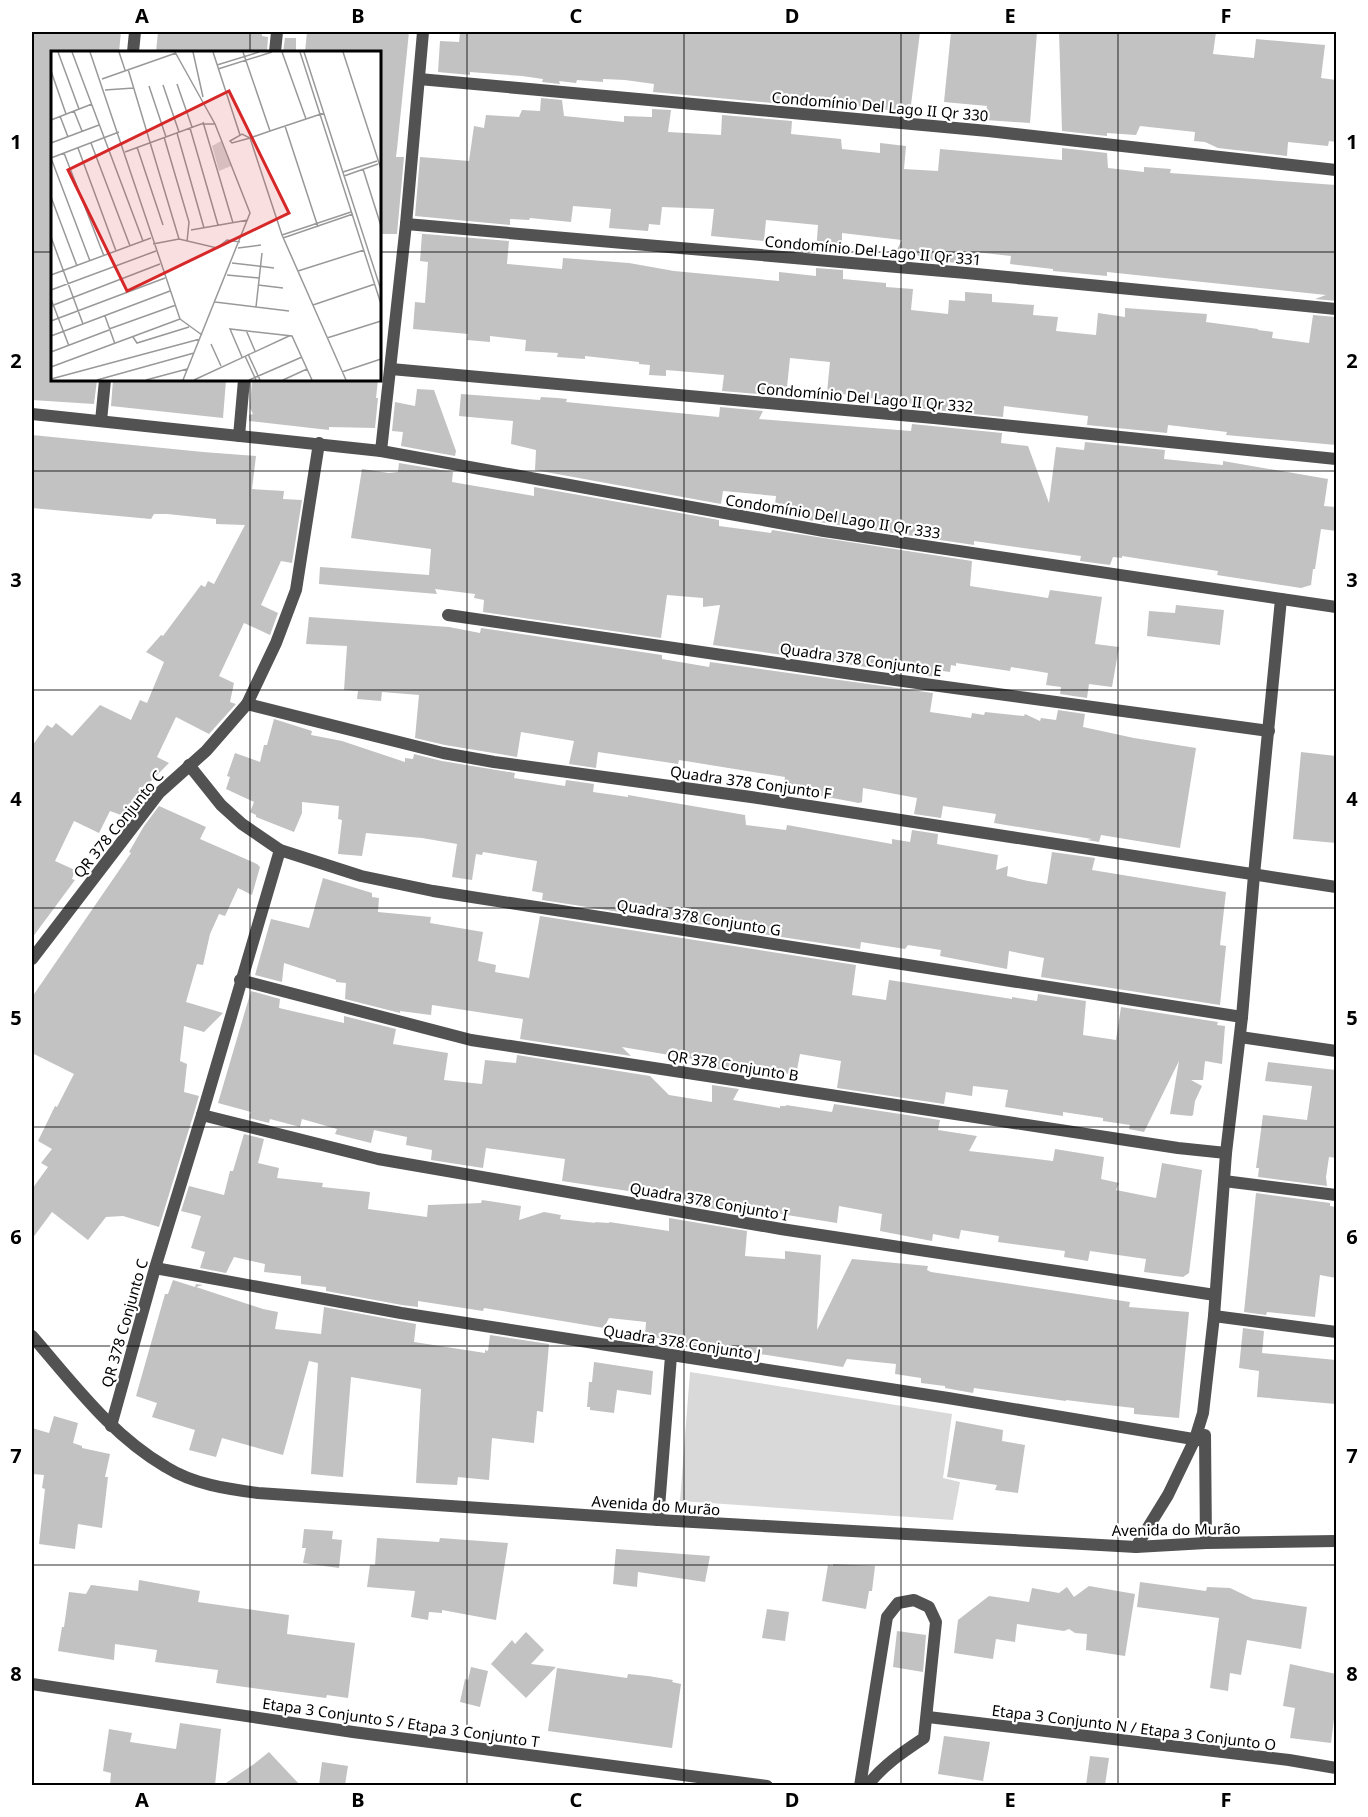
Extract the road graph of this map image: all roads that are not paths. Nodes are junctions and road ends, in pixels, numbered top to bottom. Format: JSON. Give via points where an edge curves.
{"nodes":[{"id":1,"x":135,"y":32,"type":"edge"},
{"id":2,"x":277,"y":32,"type":"edge"},
{"id":3,"x":423,"y":32,"type":"edge"},
{"id":4,"x":133,"y":51,"type":"edge"},
{"id":5,"x":275,"y":51,"type":"edge"},
{"id":6,"x":419,"y":79,"type":"junction"},
{"id":7,"x":1336,"y":170,"type":"edge"},
{"id":8,"x":406,"y":224,"type":"junction"},
{"id":9,"x":1336,"y":309,"type":"edge"},
{"id":10,"x":391,"y":369,"type":"junction"},
{"id":11,"x":105,"y":381,"type":"edge"},
{"id":12,"x":244,"y":381,"type":"edge"},
{"id":13,"x":32,"y":414,"type":"edge"},
{"id":14,"x":101,"y":421,"type":"junction"},
{"id":15,"x":239,"y":436,"type":"junction"},
{"id":16,"x":319,"y":443,"type":"junction"},
{"id":17,"x":381,"y":451,"type":"junction"},
{"id":18,"x":1336,"y":459,"type":"edge"},
{"id":19,"x":1281,"y":599,"type":"junction"},
{"id":20,"x":1336,"y":607,"type":"edge"},
{"id":21,"x":448,"y":615,"type":"dead end"},
{"id":22,"x":247,"y":704,"type":"junction"},
{"id":23,"x":1269,"y":731,"type":"junction"},
{"id":24,"x":189,"y":765,"type":"junction"},
{"id":25,"x":280,"y":850,"type":"junction"},
{"id":26,"x":1254,"y":875,"type":"junction"},
{"id":27,"x":1336,"y":887,"type":"edge"},
{"id":28,"x":32,"y":959,"type":"edge"},
{"id":29,"x":240,"y":980,"type":"junction"},
{"id":30,"x":1242,"y":1017,"type":"junction"},
{"id":31,"x":1240,"y":1037,"type":"junction"},
{"id":32,"x":1336,"y":1051,"type":"edge"},
{"id":33,"x":202,"y":1115,"type":"junction"},
{"id":34,"x":1226,"y":1153,"type":"junction"},
{"id":35,"x":1224,"y":1181,"type":"junction"},
{"id":36,"x":1336,"y":1195,"type":"edge"},
{"id":37,"x":155,"y":1268,"type":"junction"},
{"id":38,"x":1215,"y":1295,"type":"junction"},
{"id":39,"x":1214,"y":1316,"type":"junction"},
{"id":40,"x":1336,"y":1332,"type":"edge"},
{"id":41,"x":32,"y":1336,"type":"edge"},
{"id":42,"x":671,"y":1356,"type":"junction"},
{"id":43,"x":111,"y":1426,"type":"junction"},
{"id":44,"x":1200,"y":1440,"type":"junction"},
{"id":45,"x":658,"y":1520,"type":"junction"},
{"id":46,"x":1336,"y":1540,"type":"edge"},
{"id":47,"x":1206,"y":1543,"type":"junction"},
{"id":48,"x":1136,"y":1547,"type":"junction"},
{"id":49,"x":32,"y":1684,"type":"edge"},
{"id":50,"x":928,"y":1717,"type":"junction"},
{"id":51,"x":1336,"y":1768,"type":"edge"},
{"id":52,"x":767,"y":1785,"type":"edge"},
{"id":53,"x":860,"y":1785,"type":"edge"},
{"id":54,"x":867,"y":1785,"type":"edge"}],
"edges":[{"from":1,"to":4,"type":"street"},
{"from":2,"to":5,"type":"street"},
{"from":3,"to":6,"type":"street"},
{"from":6,"to":7,"type":"street","name":"Condomínio Del Lago II Qr 330","via":[[988,131]]},
{"from":6,"to":8,"type":"street"},
{"from":8,"to":9,"type":"street","name":"Condomínio Del Lago II Qr 331"},
{"from":8,"to":10,"type":"street"},
{"from":10,"to":17,"type":"street"},
{"from":10,"to":18,"type":"street","name":"Condomínio Del Lago II Qr 332"},
{"from":11,"to":14,"type":"street"},
{"from":12,"to":15,"type":"street"},
{"from":13,"to":14,"type":"street","name":"Condomínio Del Lago II Qr 333"},
{"from":14,"to":15,"type":"street","name":"Condomínio Del Lago II Qr 333"},
{"from":15,"to":16,"type":"street","name":"Condomínio Del Lago II Qr 333"},
{"from":16,"to":17,"type":"street","name":"Condomínio Del Lago II Qr 333"},
{"from":16,"to":22,"type":"street","name":"QR 378 Conjunto C","via":[[296,590]]},
{"from":17,"to":19,"type":"street","name":"Condomínio Del Lago II Qr 333","via":[[824,531]]},
{"from":19,"to":20,"type":"street","name":"Condomínio Del Lago II Qr 333"},
{"from":19,"to":23,"type":"street"},
{"from":21,"to":23,"type":"street","name":"Quadra 378 Conjunto E"},
{"from":22,"to":24,"type":"street","name":"QR 378 Conjunto C","via":[[221,736]]},
{"from":22,"to":26,"type":"street","name":"Quadra 378 Conjunto F","via":[[464,757]]},
{"from":23,"to":26,"type":"street"},
{"from":24,"to":25,"type":"street","name":"Quadra 378 Conjunto G","via":[[228,811]]},
{"from":24,"to":28,"type":"street","name":"QR 378 Conjunto C","via":[[159,793]]},
{"from":25,"to":29,"type":"street","name":"QR 378 Conjunto C"},
{"from":25,"to":30,"type":"street","name":"Quadra 378 Conjunto G","via":[[361,876],[433,891]]},
{"from":26,"to":27,"type":"street","name":"Quadra 378 Conjunto F"},
{"from":26,"to":30,"type":"street"},
{"from":29,"to":33,"type":"street","name":"QR 378 Conjunto C"},
{"from":29,"to":34,"type":"street","name":"QR 378 Conjunto B","via":[[471,1040]]},
{"from":30,"to":31,"type":"street"},
{"from":31,"to":32,"type":"street"},
{"from":31,"to":34,"type":"street"},
{"from":33,"to":37,"type":"street","name":"QR 378 Conjunto C"},
{"from":33,"to":38,"type":"street","name":"Quadra 378 Conjunto I","via":[[389,1161],[781,1229]]},
{"from":34,"to":35,"type":"street"},
{"from":35,"to":36,"type":"street"},
{"from":35,"to":38,"type":"street"},
{"from":37,"to":42,"type":"street","name":"Quadra 378 Conjunto J","via":[[401,1313]]},
{"from":37,"to":43,"type":"street","name":"QR 378 Conjunto C"},
{"from":38,"to":39,"type":"street"},
{"from":39,"to":40,"type":"street"},
{"from":39,"to":44,"type":"street"},
{"from":41,"to":43,"type":"street","name":"Avenida do Murão"},
{"from":42,"to":44,"type":"street","name":"Quadra 378 Conjunto J"},
{"from":42,"to":45,"type":"street"},
{"from":43,"to":45,"type":"street","name":"Avenida do Murão","via":[[166,1467],[224,1489]]},
{"from":44,"to":47,"type":"street"},
{"from":44,"to":48,"type":"street"},
{"from":45,"to":48,"type":"street","name":"Avenida do Murão"},
{"from":46,"to":47,"type":"street","name":"Avenida do Murão"},
{"from":47,"to":48,"type":"street","name":"Avenida do Murão"},
{"from":49,"to":52,"type":"street","name":"Etapa 3 Conjunto S / Etapa 3 Conjunto T","via":[[353,1732]]},
{"from":50,"to":51,"type":"street","name":"Etapa 3 Conjunto N / Etapa 3 Conjunto O"},
{"from":50,"to":53,"type":"street","via":[[936,1622],[929,1607],[914,1600],[898,1603],[887,1617]]},
{"from":50,"to":54,"type":"street","via":[[924,1738],[894,1757]]}]}
